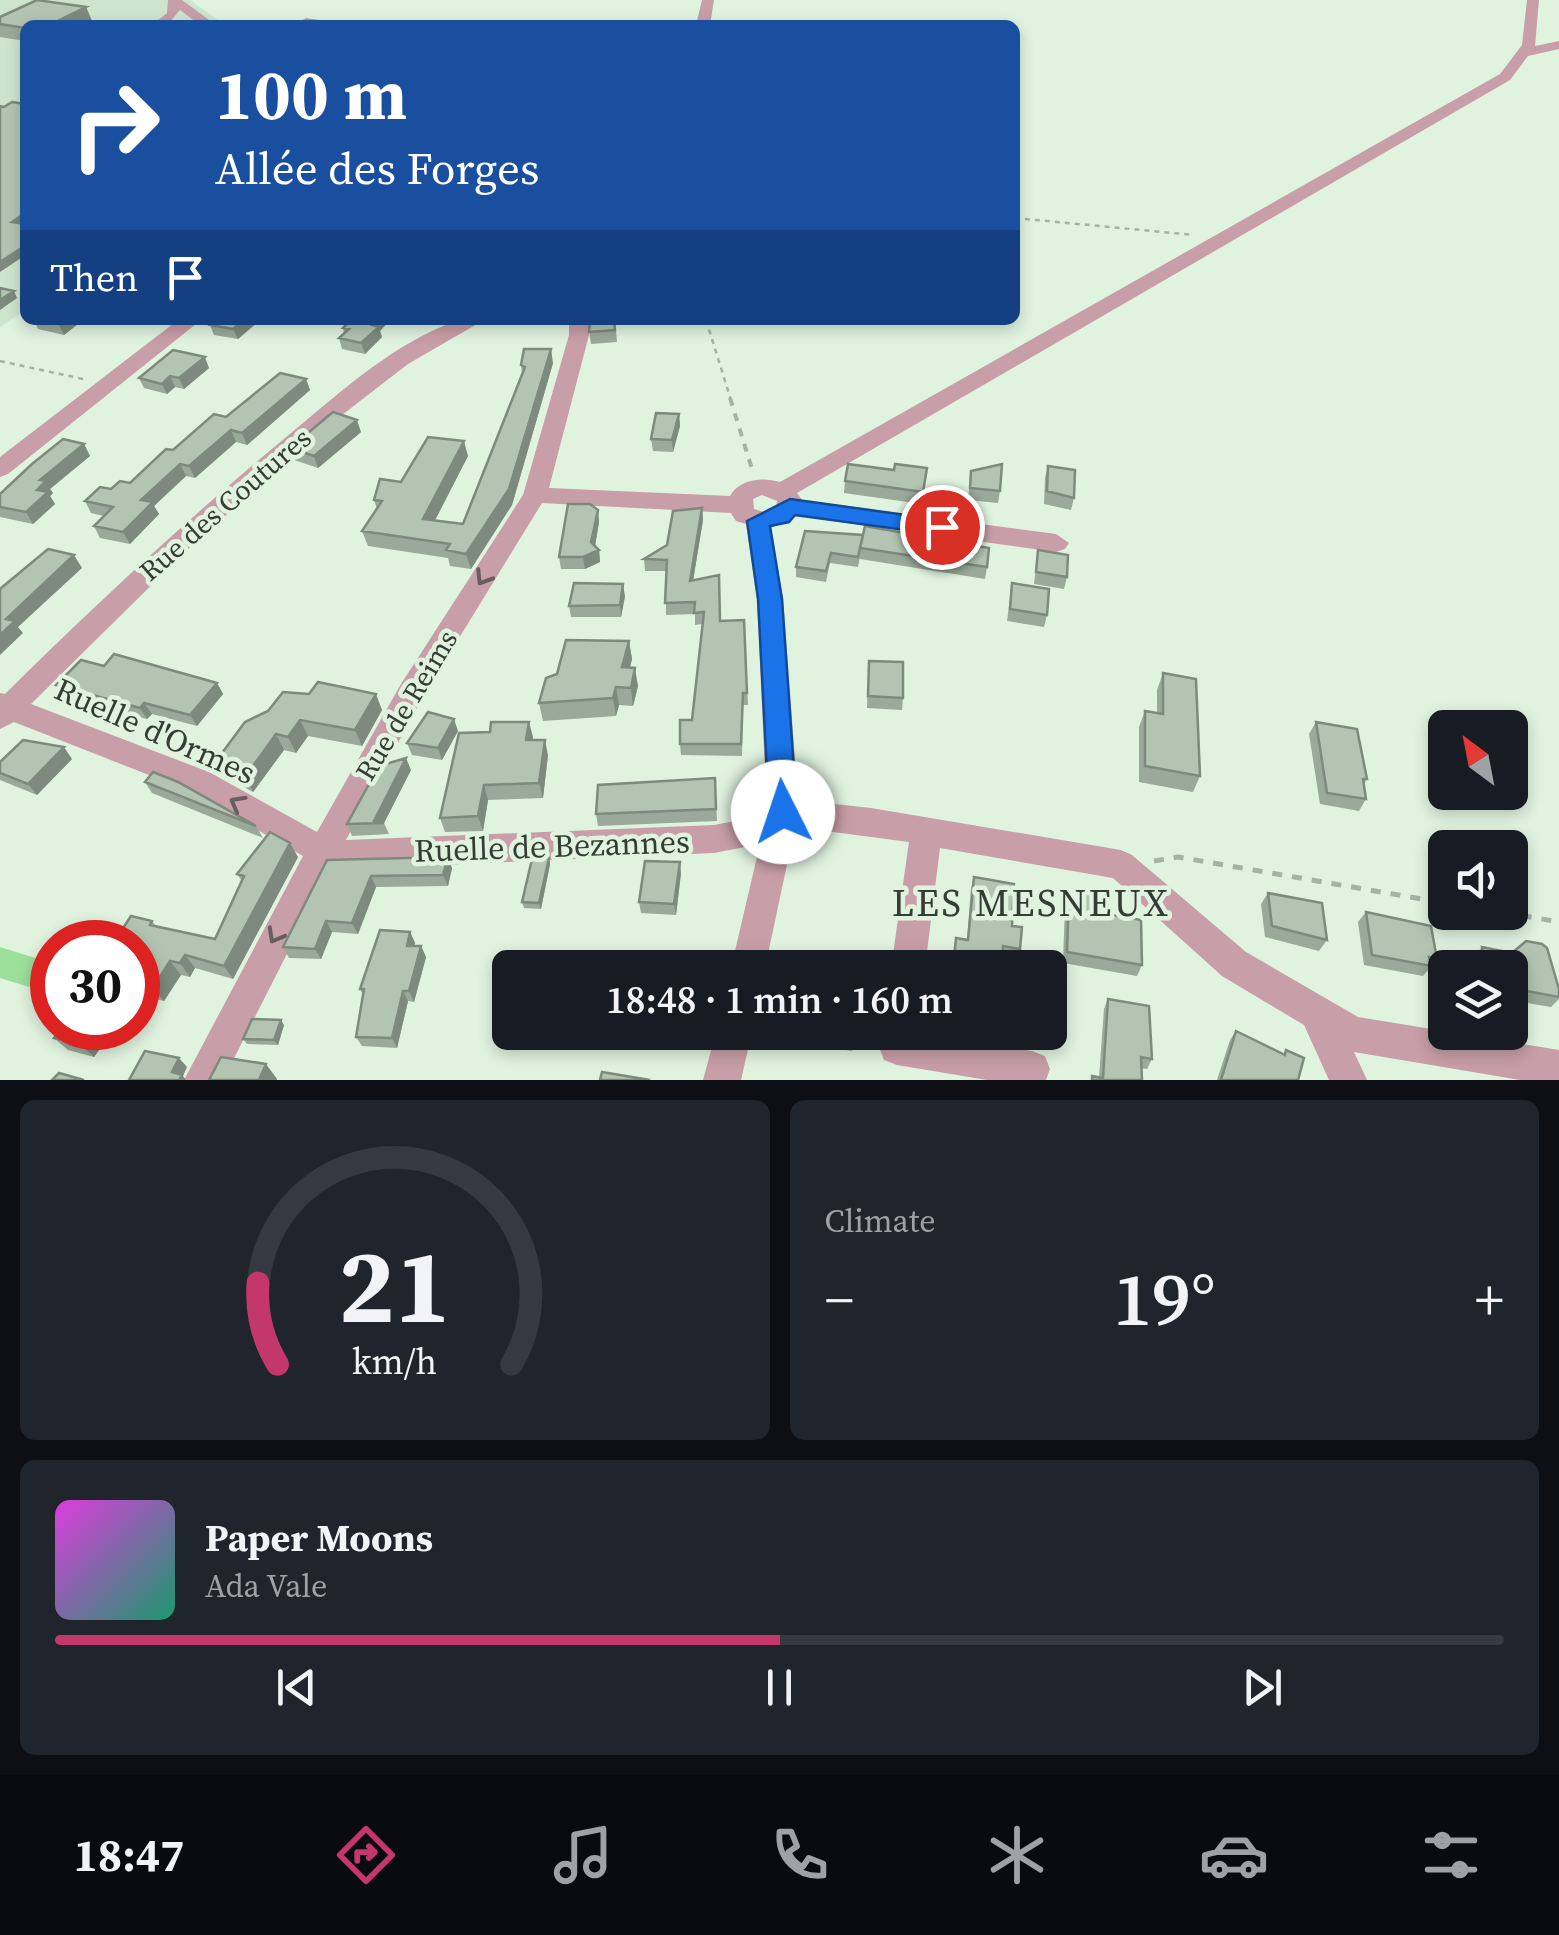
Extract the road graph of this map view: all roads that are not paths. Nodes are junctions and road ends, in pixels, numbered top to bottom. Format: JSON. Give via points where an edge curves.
{"nodes":[{"id":1,"x":174,"y":0,"type":"edge"},
{"id":2,"x":1533,"y":0,"type":"edge"},
{"id":3,"x":324,"y":8,"type":"dead end"},
{"id":4,"x":202,"y":20,"type":"edge"},
{"id":5,"x":306,"y":20,"type":"edge"},
{"id":6,"x":1559,"y":44,"type":"edge"},
{"id":7,"x":1525,"y":52,"type":"junction"},
{"id":8,"x":185,"y":325,"type":"edge"},
{"id":9,"x":462,"y":325,"type":"edge"},
{"id":10,"x":578,"y":325,"type":"edge"},
{"id":11,"x":0,"y":469,"type":"edge"},
{"id":12,"x":536,"y":495,"type":"junction"},
{"id":13,"x":776,"y":495,"type":"junction"},
{"id":14,"x":748,"y":513,"type":"junction"},
{"id":15,"x":1056,"y":543,"type":"dead end"},
{"id":16,"x":3,"y":709,"type":"edge"},
{"id":17,"x":782,"y":819,"type":"junction"},
{"id":18,"x":926,"y":831,"type":"junction"},
{"id":19,"x":322,"y":850,"type":"junction"},
{"id":20,"x":752,"y":950,"type":"edge"},
{"id":21,"x":910,"y":950,"type":"edge"},
{"id":22,"x":1317,"y":1013,"type":"junction"},
{"id":23,"x":730,"y":1050,"type":"edge"},
{"id":24,"x":916,"y":1050,"type":"edge"},
{"id":25,"x":1032,"y":1068,"type":"dead end"},
{"id":26,"x":1559,"y":1068,"type":"edge"},
{"id":27,"x":203,"y":1080,"type":"edge"},
{"id":28,"x":722,"y":1080,"type":"edge"},
{"id":29,"x":1348,"y":1080,"type":"edge"}],
"edges":[{"from":1,"to":4,"type":"street"},
{"from":2,"to":7,"type":"street"},
{"from":3,"to":5,"type":"street"},
{"from":6,"to":7,"type":"street"},
{"from":7,"to":13,"type":"street","via":[[1506,77]]},
{"from":8,"to":11,"type":"street"},
{"from":9,"to":16,"type":"street","name":"Rue des Coutures","via":[[388,368],[232,493]]},
{"from":10,"to":12,"type":"street","name":"Rue de Reims"},
{"from":12,"to":14,"type":"street"},
{"from":12,"to":19,"type":"street","name":"Rue de Reims","one_way":true,"via":[[411,692]]},
{"from":13,"to":14,"type":"street","via":[[743,494]]},
{"from":13,"to":14,"type":"street","via":[[781,517]]},
{"from":13,"to":15,"type":"street"},
{"from":14,"to":17,"type":"street","via":[[770,599]]},
{"from":19,"to":16,"type":"street","name":"Ruelle d'Ormes","one_way":true,"via":[[198,781]]},
{"from":17,"to":18,"type":"street","name":"Ruelle de Bezannes"},
{"from":17,"to":19,"type":"street","name":"Ruelle de Bezannes","via":[[714,839]]},
{"from":17,"to":20,"type":"street"},
{"from":18,"to":21,"type":"street"},
{"from":18,"to":22,"type":"street","name":"Ruelle de Bezannes","via":[[1121,866],[1234,964]]},
{"from":19,"to":27,"type":"street","name":"Rue de Reims","one_way":true},
{"from":22,"to":26,"type":"street","via":[[1353,1034]]},
{"from":22,"to":29,"type":"street"},
{"from":23,"to":28,"type":"street"},
{"from":24,"to":25,"type":"street"}]}
